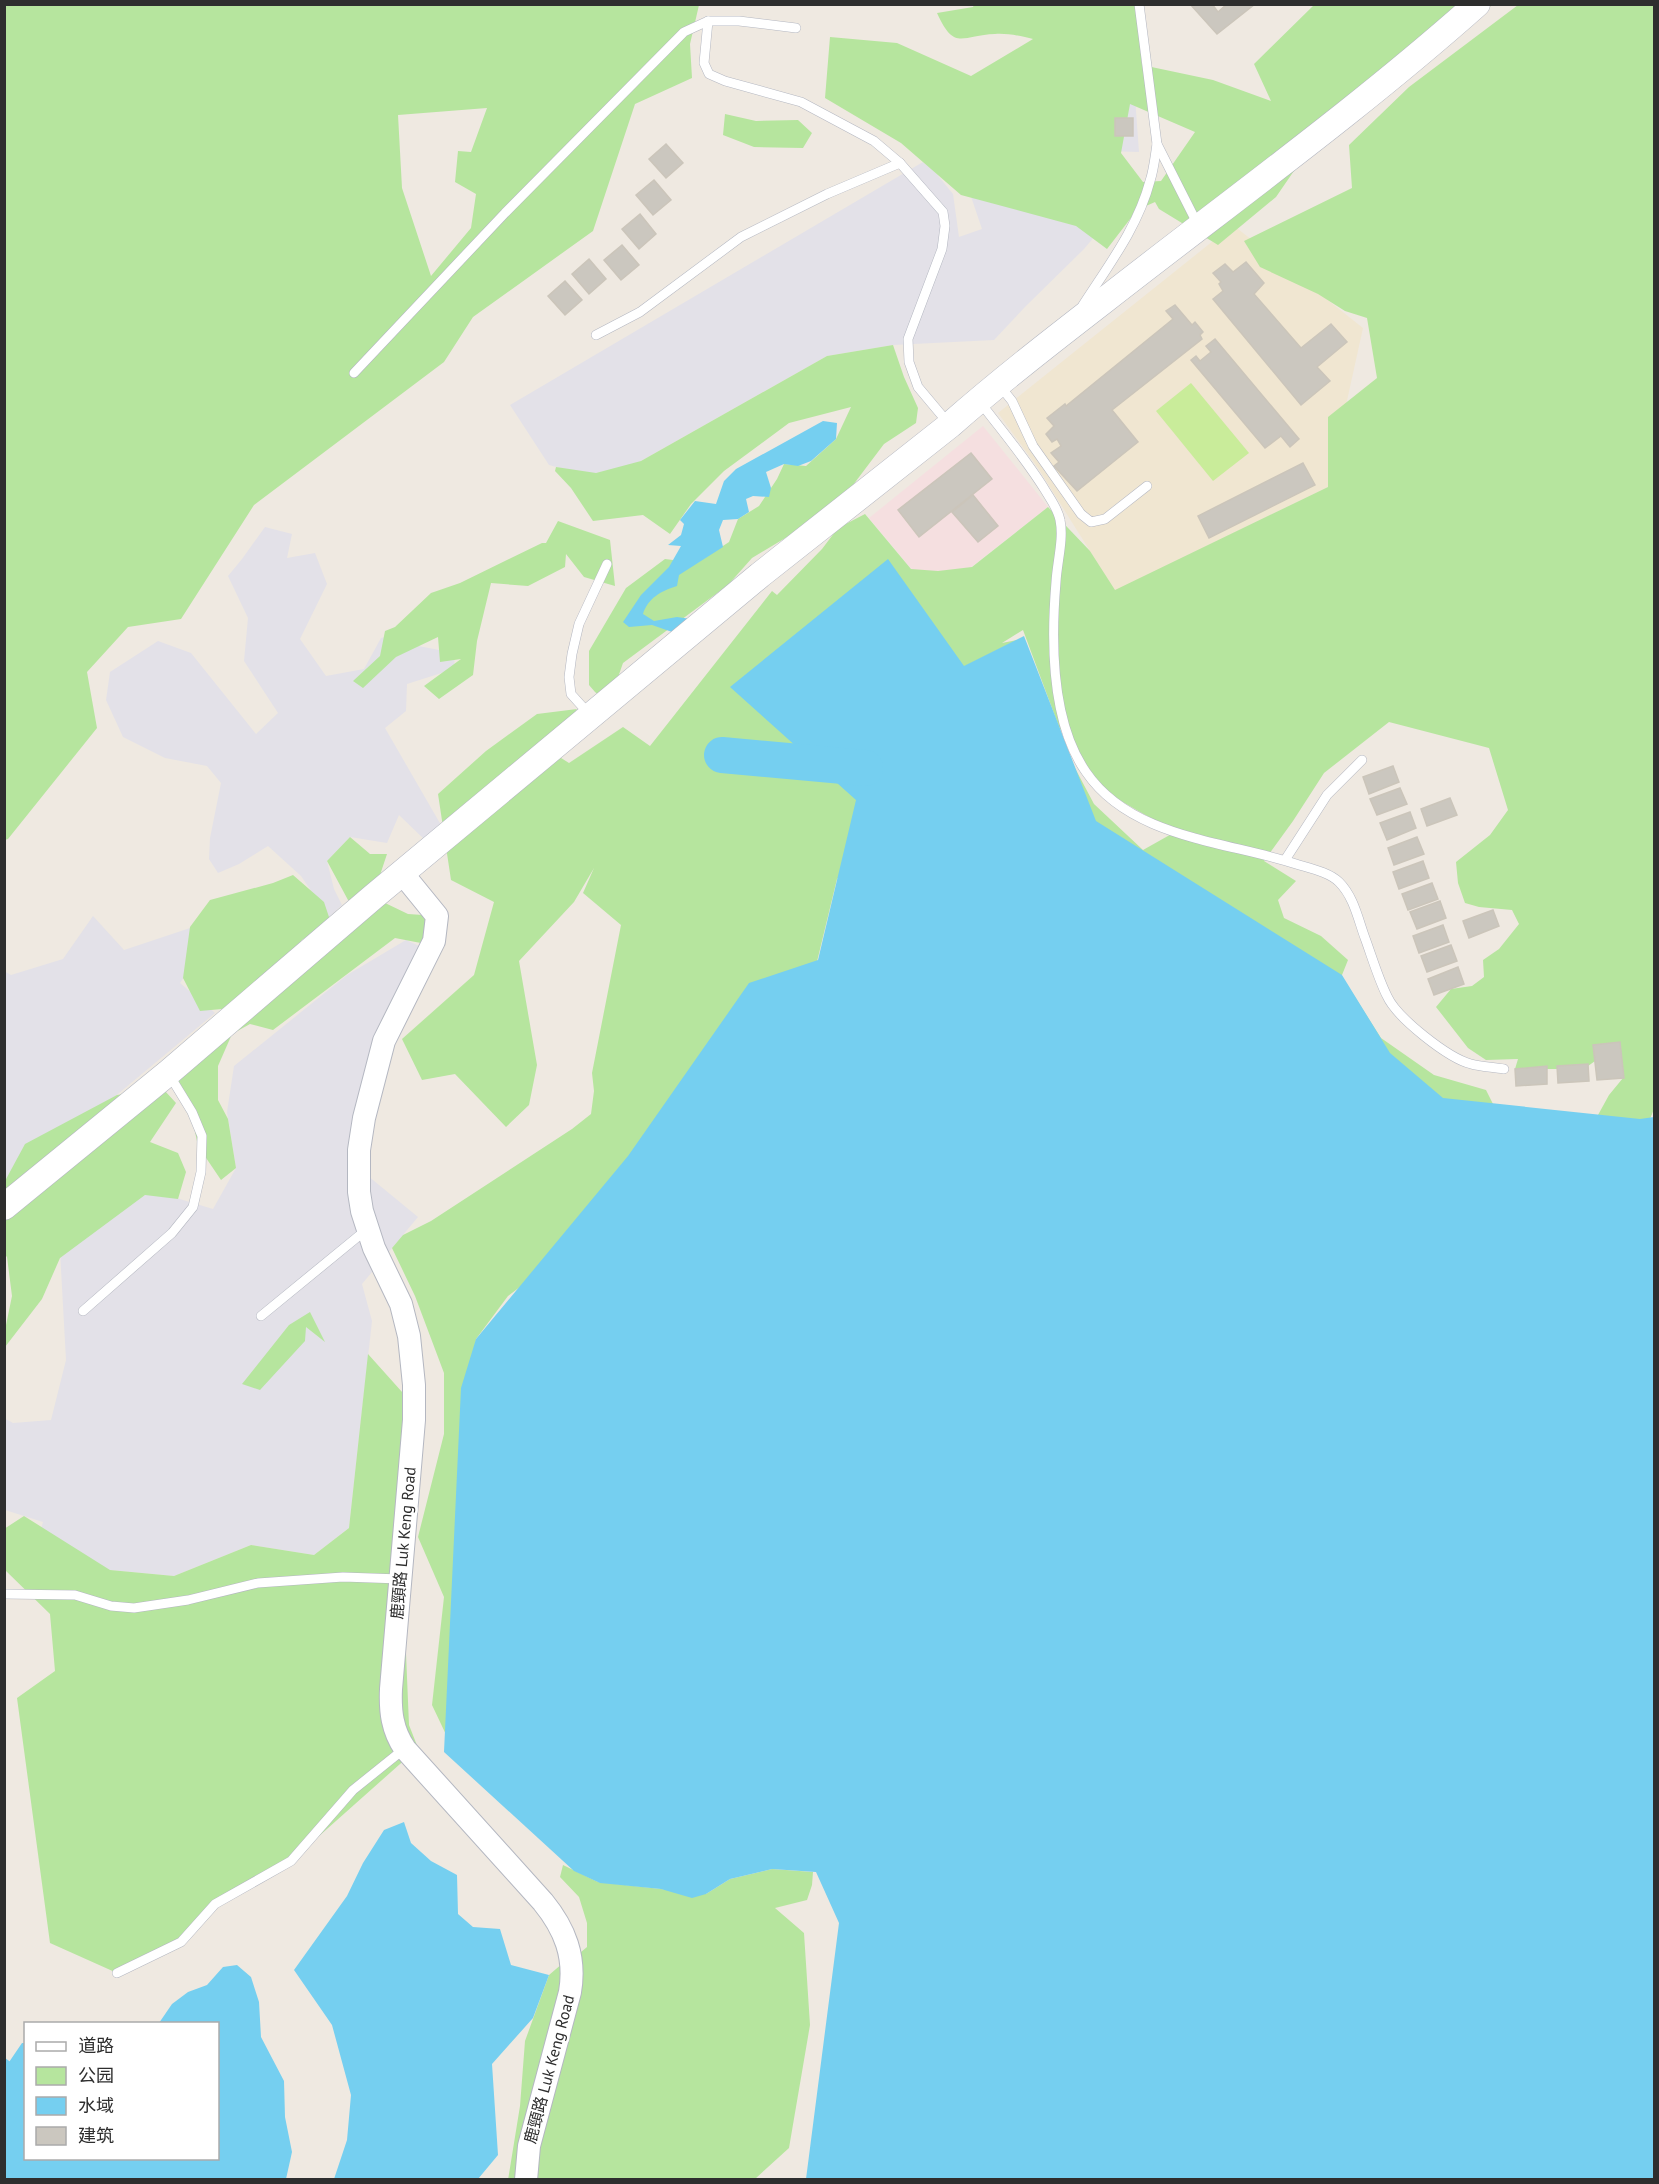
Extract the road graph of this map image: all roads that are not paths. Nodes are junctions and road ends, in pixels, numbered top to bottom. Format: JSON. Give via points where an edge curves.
{"nodes":[{"id":1,"x":1140,"y":4,"type":"edge"},
{"id":2,"x":1477,"y":4,"type":"edge"},
{"id":3,"x":708,"y":21,"type":"junction"},
{"id":4,"x":795,"y":28,"type":"dead end"},
{"id":5,"x":1157,"y":144,"type":"junction"},
{"id":6,"x":900,"y":163,"type":"junction"},
{"id":7,"x":1199,"y":227,"type":"junction"},
{"id":8,"x":1067,"y":330,"type":"junction"},
{"id":9,"x":596,"y":335,"type":"dead end"},
{"id":10,"x":354,"y":373,"type":"dead end"},
{"id":11,"x":999,"y":384,"type":"junction"},
{"id":12,"x":978,"y":400,"type":"junction"},
{"id":13,"x":950,"y":425,"type":"junction"},
{"id":14,"x":1147,"y":486,"type":"dead end"},
{"id":15,"x":607,"y":564,"type":"dead end"},
{"id":16,"x":592,"y":717,"type":"junction"},
{"id":17,"x":1362,"y":760,"type":"dead end"},
{"id":18,"x":1285,"y":860,"type":"junction"},
{"id":19,"x":402,"y":873,"type":"junction"},
{"id":20,"x":1504,"y":1069,"type":"dead end"},
{"id":21,"x":168,"y":1074,"type":"junction"},
{"id":22,"x":4,"y":1207,"type":"edge"},
{"id":23,"x":367,"y":1230,"type":"junction"},
{"id":24,"x":82,"y":1311,"type":"dead end"},
{"id":25,"x":261,"y":1316,"type":"dead end"},
{"id":26,"x":400,"y":1579,"type":"junction"},
{"id":27,"x":5,"y":1593,"type":"edge"},
{"id":28,"x":405,"y":1749,"type":"junction"},
{"id":29,"x":117,"y":1972,"type":"dead end"},
{"id":30,"x":526,"y":2180,"type":"edge"}],
"edges":[{"from":1,"to":5,"type":"lane"},
{"from":2,"to":7,"type":"main road","via":[[1355,107]]},
{"from":3,"to":4,"type":"lane"},
{"from":3,"to":6,"type":"lane","via":[[704,63],[709,74],[801,102],[874,141]]},
{"from":3,"to":10,"type":"lane","via":[[684,32]]},
{"from":5,"to":7,"type":"lane"},
{"from":5,"to":8,"type":"lane","via":[[1150,182],[1137,216]]},
{"from":6,"to":9,"type":"lane","via":[[741,237],[640,312]]},
{"from":6,"to":13,"type":"lane","via":[[943,212],[942,249],[908,339],[909,362],[918,387]]},
{"from":7,"to":8,"type":"main road"},
{"from":8,"to":11,"type":"main road"},
{"from":11,"to":12,"type":"main road"},
{"from":11,"to":14,"type":"lane","via":[[1012,401],[1033,446],[1081,514],[1091,522],[1105,519]]},
{"from":12,"to":13,"type":"main road"},
{"from":12,"to":18,"type":"lane","via":[[1032,469],[1057,509],[1057,697],[1069,742],[1086,772],[1104,794],[1131,813],[1170,830]]},
{"from":13,"to":16,"type":"main road","via":[[760,575]]},
{"from":15,"to":16,"type":"lane","via":[[579,624],[569,678],[571,694]]},
{"from":16,"to":19,"type":"main road"},
{"from":17,"to":18,"type":"lane","via":[[1327,795]]},
{"from":18,"to":20,"type":"lane","via":[[1338,880],[1350,895],[1387,997],[1401,1016],[1470,1064]]},
{"from":19,"to":21,"type":"main road"},
{"from":19,"to":23,"type":"street","name":"鹿頸路 Luk Keng Road","via":[[437,916],[434,941],[384,1041],[364,1118],[358,1172]]},
{"from":21,"to":22,"type":"main road"},
{"from":21,"to":24,"type":"lane","via":[[202,1136],[201,1172],[193,1207],[172,1233]]},
{"from":23,"to":25,"type":"lane"},
{"from":23,"to":26,"type":"street","name":"鹿頸路 Luk Keng Road","via":[[401,1304],[412,1361],[414,1420]]},
{"from":26,"to":27,"type":"lane","via":[[344,1576],[258,1583],[134,1608],[75,1595]]},
{"from":26,"to":28,"type":"street","name":"鹿頸路 Luk Keng Road","via":[[390,1703],[394,1728]]},
{"from":28,"to":29,"type":"lane","via":[[352,1790],[291,1862],[215,1904],[181,1942]]},
{"from":28,"to":30,"type":"street","name":"鹿頸路 Luk Keng Road","via":[[543,1902],[561,1928],[570,1951],[570,1992],[529,2146]]}]}
